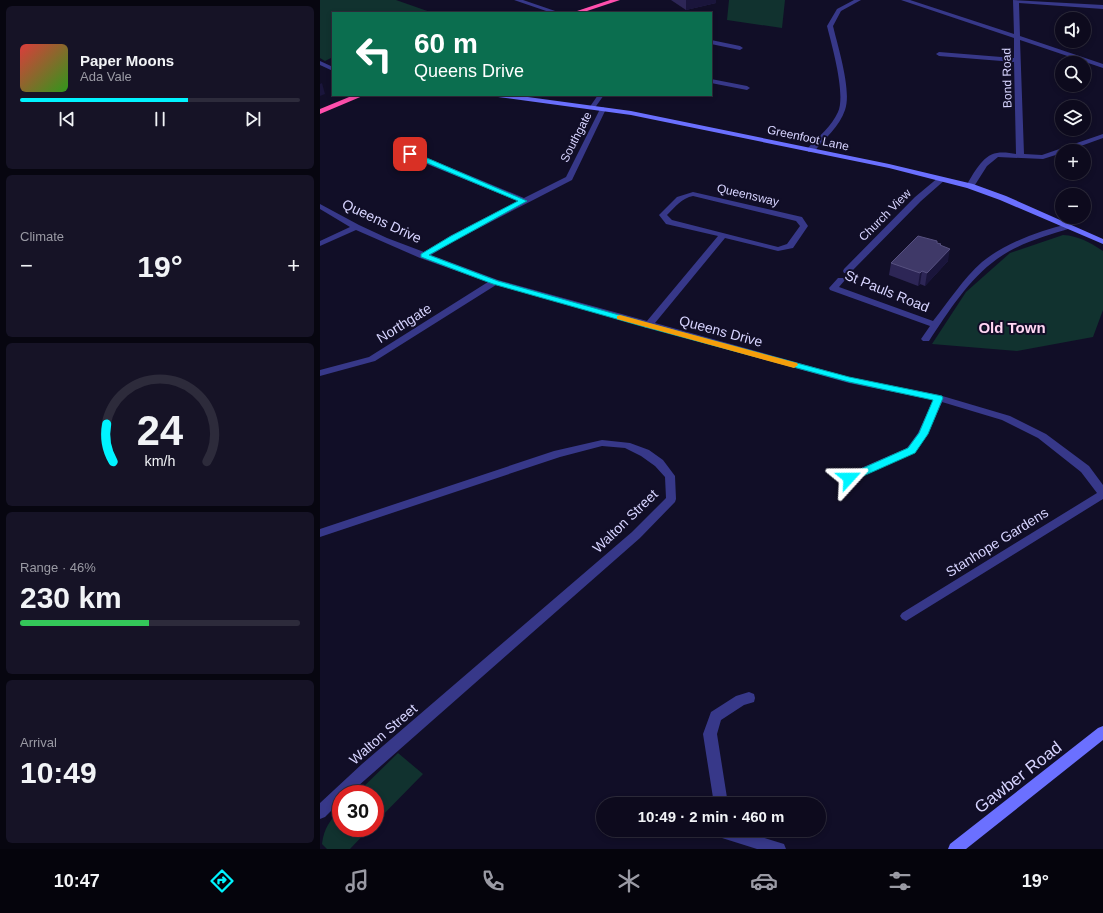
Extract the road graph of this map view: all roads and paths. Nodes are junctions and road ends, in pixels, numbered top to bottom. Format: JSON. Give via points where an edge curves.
{"nodes":[{"id":1,"x":517,"y":0,"type":"edge"},
{"id":2,"x":617,"y":0,"type":"edge"},
{"id":3,"x":858,"y":0,"type":"edge"},
{"id":4,"x":904,"y":0,"type":"edge"},
{"id":5,"x":1016,"y":0,"type":"edge"},
{"id":6,"x":1103,"y":7,"type":"edge"},
{"id":7,"x":555,"y":12,"type":"edge"},
{"id":8,"x":577,"y":12,"type":"edge"},
{"id":9,"x":1017,"y":38,"type":"junction"},
{"id":10,"x":712,"y":42,"type":"edge"},
{"id":11,"x":740,"y":48,"type":"dead end"},
{"id":12,"x":939,"y":54,"type":"dead end"},
{"id":13,"x":1018,"y":60,"type":"junction"},
{"id":14,"x":320,"y":63,"type":"edge"},
{"id":15,"x":1103,"y":66,"type":"edge"},
{"id":16,"x":332,"y":69,"type":"edge"},
{"id":17,"x":712,"y":81,"type":"edge"},
{"id":18,"x":748,"y":88,"type":"dead end"},
{"id":19,"x":359,"y":96,"type":"edge"},
{"id":20,"x":505,"y":96,"type":"edge"},
{"id":21,"x":600,"y":96,"type":"edge"},
{"id":22,"x":592,"y":108,"type":"junction"},
{"id":23,"x":604,"y":110,"type":"junction"},
{"id":24,"x":320,"y":112,"type":"edge"},
{"id":25,"x":1103,"y":136,"type":"edge"},
{"id":26,"x":811,"y":150,"type":"junction"},
{"id":27,"x":410,"y":154,"type":"dead end"},
{"id":28,"x":1020,"y":156,"type":"junction"},
{"id":29,"x":942,"y":179,"type":"junction"},
{"id":30,"x":970,"y":186,"type":"junction"},
{"id":31,"x":524,"y":201,"type":"junction"},
{"id":32,"x":320,"y":206,"type":"edge"},
{"id":33,"x":356,"y":226,"type":"junction"},
{"id":34,"x":1068,"y":226,"type":"junction"},
{"id":35,"x":724,"y":235,"type":"junction"},
{"id":36,"x":1103,"y":242,"type":"edge"},
{"id":37,"x":320,"y":244,"type":"edge"},
{"id":38,"x":424,"y":256,"type":"junction"},
{"id":39,"x":847,"y":271,"type":"dead end"},
{"id":40,"x":842,"y":280,"type":"dead end"},
{"id":41,"x":495,"y":282,"type":"junction"},
{"id":42,"x":935,"y":325,"type":"junction"},
{"id":43,"x":648,"y":326,"type":"junction"},
{"id":44,"x":926,"y":339,"type":"dead end"},
{"id":45,"x":320,"y":373,"type":"edge"},
{"id":46,"x":939,"y":398,"type":"junction"},
{"id":47,"x":849,"y":478,"type":"dead end"},
{"id":48,"x":1103,"y":493,"type":"edge"},
{"id":49,"x":320,"y":533,"type":"edge"},
{"id":50,"x":906,"y":616,"type":"dead end"},
{"id":51,"x":749,"y":698,"type":"dead end"},
{"id":52,"x":1103,"y":732,"type":"edge"},
{"id":53,"x":720,"y":797,"type":"edge"},
{"id":54,"x":320,"y":812,"type":"edge"},
{"id":55,"x":740,"y":837,"type":"edge"},
{"id":56,"x":779,"y":849,"type":"edge"},
{"id":57,"x":955,"y":849,"type":"edge"}],
"edges":[{"from":1,"to":7,"type":"street"},
{"from":2,"to":8,"type":"highway"},
{"from":3,"to":26,"type":"street","via":[[839,10],[830,26],[842,78],[843,110]]},
{"from":4,"to":9,"type":"street"},
{"from":5,"to":6,"type":"street"},
{"from":5,"to":9,"type":"street","name":"Bond Road"},
{"from":9,"to":13,"type":"street","name":"Bond Road"},
{"from":9,"to":15,"type":"street"},
{"from":10,"to":11,"type":"street"},
{"from":12,"to":13,"type":"street"},
{"from":13,"to":28,"type":"street","name":"Bond Road"},
{"from":14,"to":16,"type":"street"},
{"from":17,"to":18,"type":"street"},
{"from":19,"to":24,"type":"highway"},
{"from":20,"to":22,"type":"street","name":"Greenfoot Lane"},
{"from":21,"to":22,"type":"street"},
{"from":22,"to":23,"type":"street","name":"Greenfoot Lane"},
{"from":23,"to":26,"type":"street","name":"Greenfoot Lane","via":[[631,113]]},
{"from":23,"to":31,"type":"street","name":"Southgate","via":[[568,178]]},
{"from":25,"to":28,"type":"street","via":[[1043,157]]},
{"from":26,"to":29,"type":"street","name":"Greenfoot Lane"},
{"from":27,"to":31,"type":"street"},
{"from":28,"to":30,"type":"street","via":[[991,157]]},
{"from":29,"to":30,"type":"street","name":"Greenfoot Lane"},
{"from":29,"to":39,"type":"street","name":"Church View","via":[[918,199]]},
{"from":30,"to":34,"type":"street","name":"Greenfoot Lane"},
{"from":31,"to":38,"type":"street","name":"Southgate"},
{"from":32,"to":33,"type":"street","name":"Queens Drive"},
{"from":33,"to":37,"type":"street"},
{"from":33,"to":38,"type":"street","name":"Queens Drive"},
{"from":34,"to":36,"type":"street","name":"Greenfoot Lane"},
{"from":34,"to":42,"type":"street","name":"St Pauls Road","via":[[1005,250],[989,261],[960,290]]},
{"from":35,"to":35,"type":"street","name":"Queensway","via":[[669,222],[663,215],[679,198],[693,194],[799,219],[804,226],[790,246],[778,249]]},
{"from":35,"to":43,"type":"street"},
{"from":38,"to":41,"type":"street","name":"Queens Drive"},
{"from":40,"to":42,"type":"street","name":"St Pauls Road","via":[[834,288]]},
{"from":41,"to":43,"type":"street","name":"Queens Drive"},
{"from":41,"to":45,"type":"street","name":"Northgate","via":[[372,359]]},
{"from":42,"to":44,"type":"street","name":"St Pauls Road"},
{"from":43,"to":46,"type":"street","name":"Queens Drive","via":[[849,380]]},
{"from":46,"to":47,"type":"street","via":[[923,434],[912,450]]},
{"from":46,"to":48,"type":"street","name":"Queens Drive","via":[[1006,418],[1042,436],[1085,469]]},
{"from":48,"to":50,"type":"street","name":"Stanhope Gardens"},
{"from":49,"to":54,"type":"street","name":"Walton Street","via":[[558,454],[602,443],[626,445],[645,453],[659,463],[670,476],[671,499],[636,535],[367,768]]},
{"from":51,"to":53,"type":"street","via":[[741,700],[716,716],[710,734]]},
{"from":52,"to":57,"type":"street","name":"Gawber Road"},
{"from":55,"to":56,"type":"street"}]}
